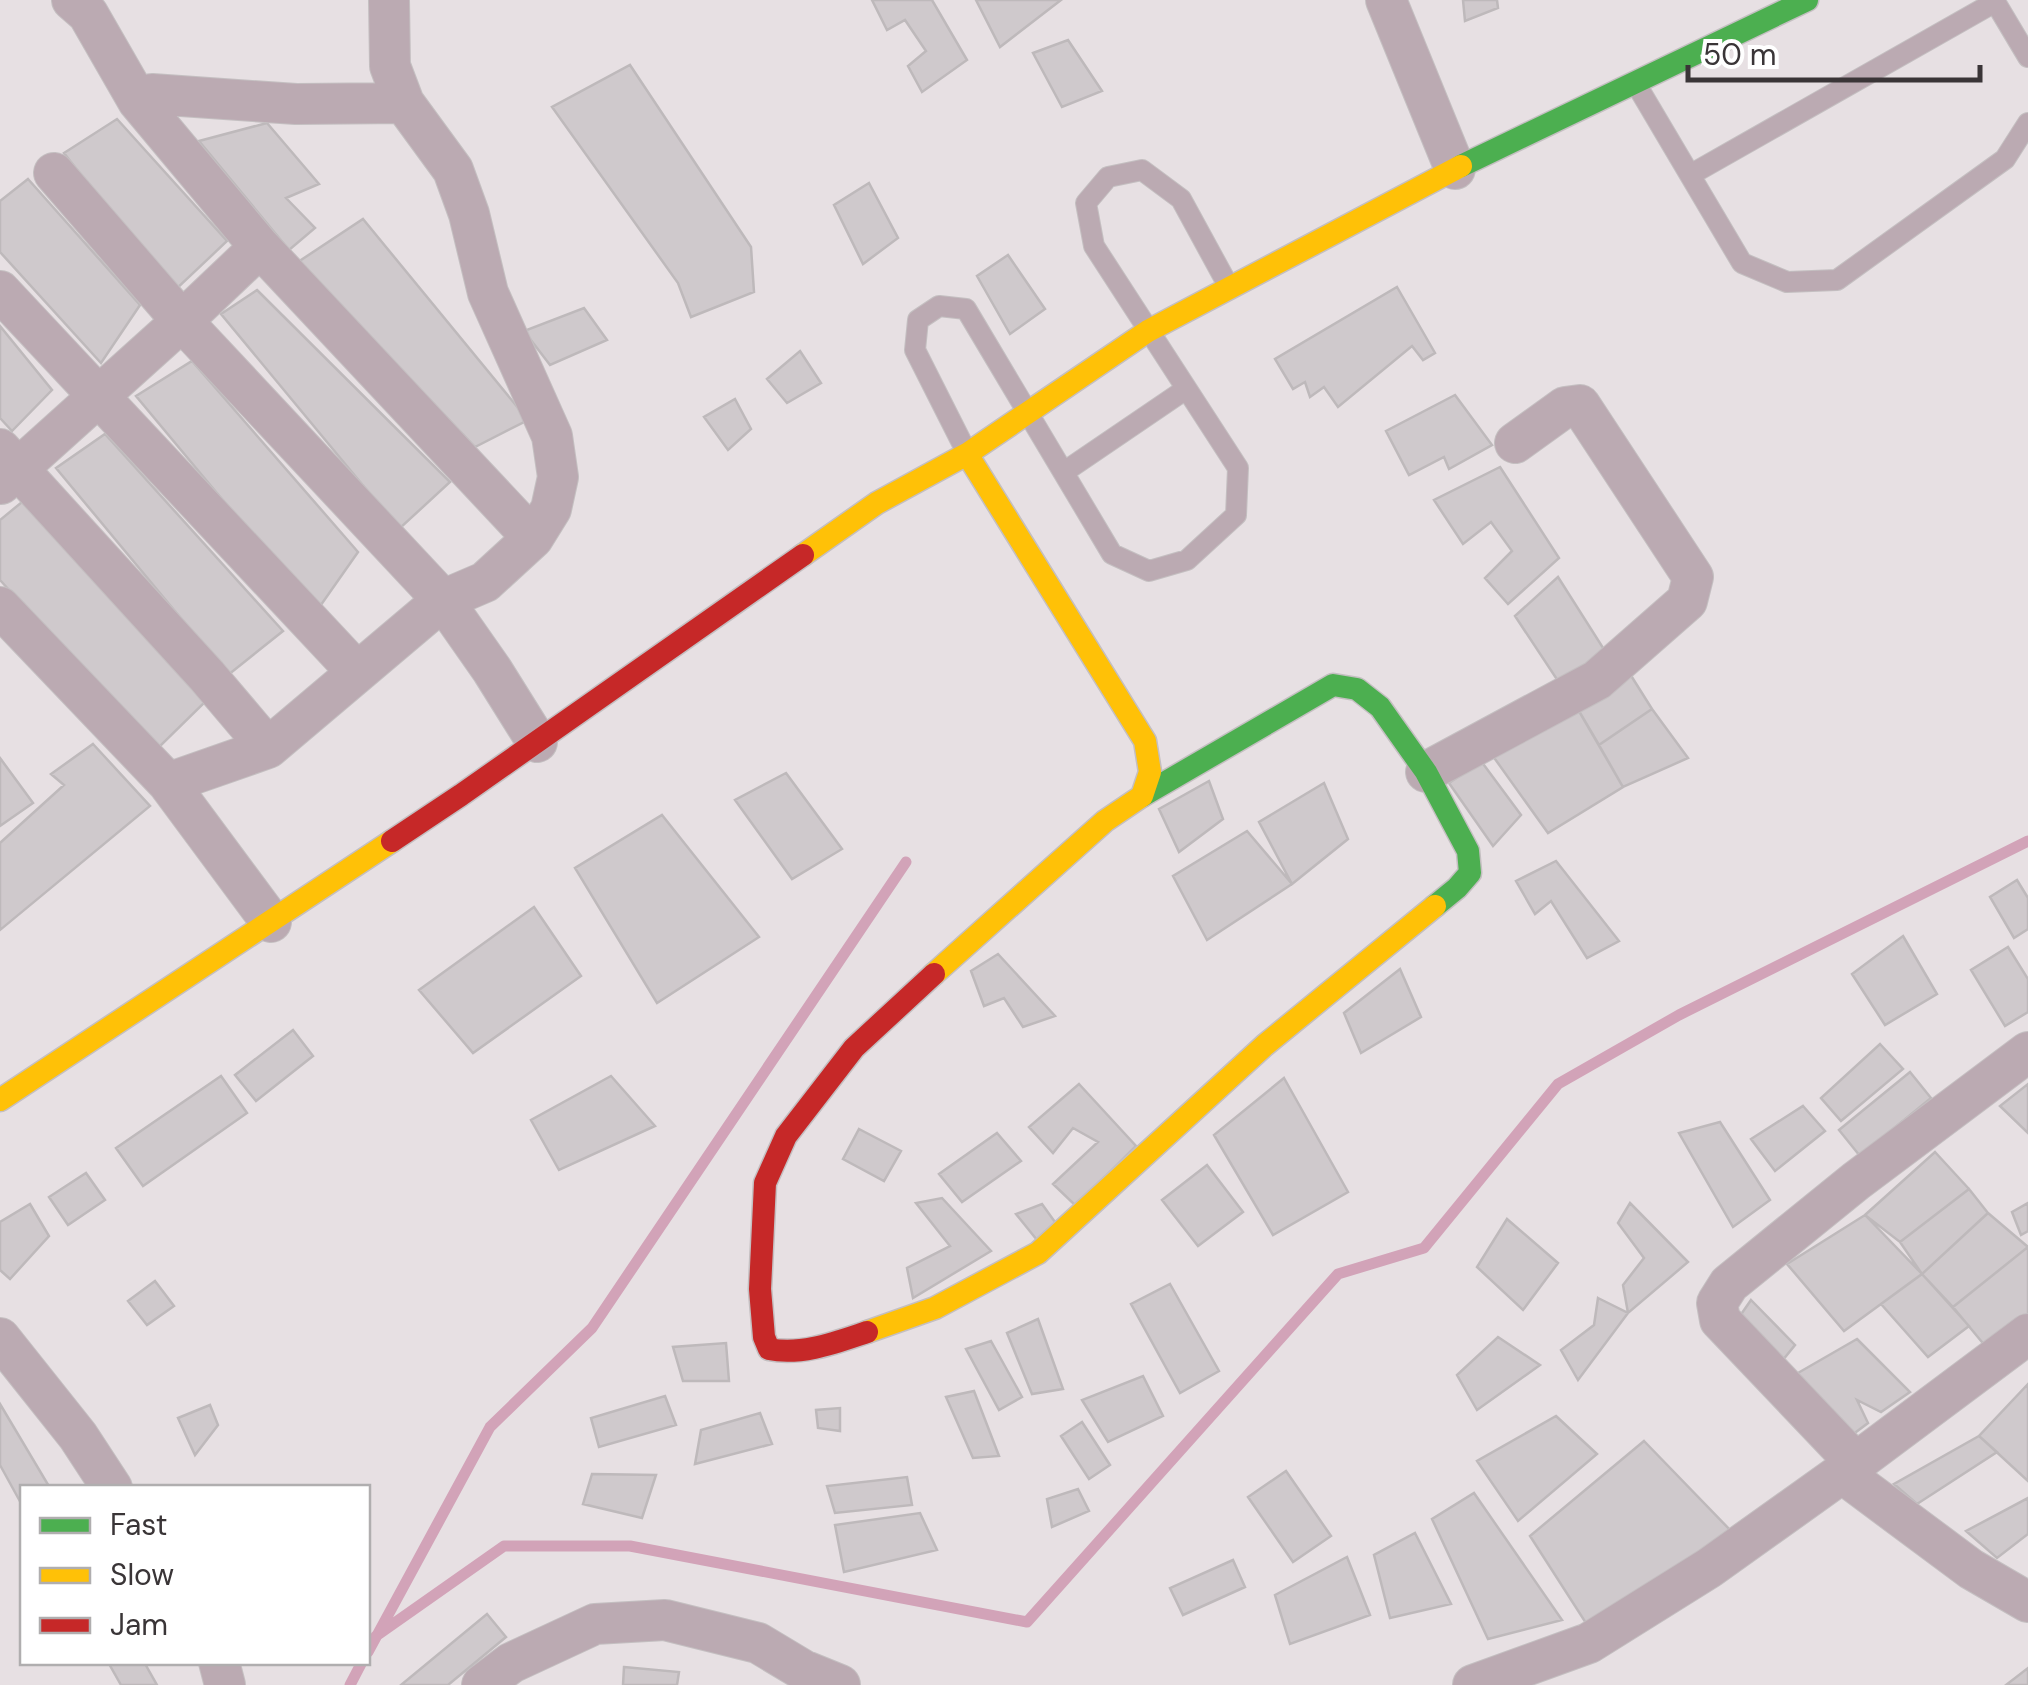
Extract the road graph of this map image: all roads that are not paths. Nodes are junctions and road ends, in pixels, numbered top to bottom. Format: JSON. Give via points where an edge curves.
{"nodes":[{"id":1,"x":72,"y":0,"type":"edge"},
{"id":2,"x":389,"y":0,"type":"edge"},
{"id":3,"x":1386,"y":0,"type":"edge"},
{"id":4,"x":1806,"y":0,"type":"edge"},
{"id":5,"x":1995,"y":1,"type":"edge"},
{"id":6,"x":2028,"y":58,"type":"edge"},
{"id":7,"x":1635,"y":83,"type":"junction"},
{"id":8,"x":138,"y":102,"type":"junction"},
{"id":9,"x":404,"y":103,"type":"junction"},
{"id":10,"x":2028,"y":123,"type":"edge"},
{"id":11,"x":1455,"y":169,"type":"junction"},
{"id":12,"x":54,"y":173,"type":"dead end"},
{"id":13,"x":1690,"y":175,"type":"junction"},
{"id":14,"x":260,"y":247,"type":"junction"},
{"id":15,"x":1230,"y":289,"type":"junction"},
{"id":16,"x":0,"y":291,"type":"edge"},
{"id":17,"x":182,"y":321,"type":"junction"},
{"id":18,"x":1148,"y":332,"type":"junction"},
{"id":19,"x":1186,"y":388,"type":"junction"},
{"id":20,"x":97,"y":395,"type":"junction"},
{"id":21,"x":1029,"y":412,"type":"junction"},
{"id":22,"x":1516,"y":443,"type":"dead end"},
{"id":23,"x":967,"y":454,"type":"junction"},
{"id":24,"x":6,"y":467,"type":"edge"},
{"id":25,"x":1064,"y":472,"type":"junction"},
{"id":26,"x":532,"y":538,"type":"junction"},
{"id":27,"x":443,"y":600,"type":"junction"},
{"id":28,"x":0,"y":608,"type":"edge"},
{"id":29,"x":357,"y":672,"type":"junction"},
{"id":30,"x":537,"y":742,"type":"junction"},
{"id":31,"x":268,"y":748,"type":"junction"},
{"id":32,"x":1426,"y":772,"type":"junction"},
{"id":33,"x":168,"y":782,"type":"junction"},
{"id":34,"x":1142,"y":796,"type":"junction"},
{"id":35,"x":270,"y":922,"type":"junction"},
{"id":36,"x":2028,"y":1052,"type":"edge"},
{"id":37,"x":0,"y":1100,"type":"edge"},
{"id":38,"x":2028,"y":1334,"type":"edge"},
{"id":39,"x":0,"y":1338,"type":"edge"},
{"id":40,"x":1849,"y":1468,"type":"junction"},
{"id":41,"x":110,"y":1485,"type":"edge"},
{"id":42,"x":2028,"y":1602,"type":"edge"},
{"id":43,"x":803,"y":1678,"type":"edge"},
{"id":44,"x":482,"y":1685,"type":"edge"},
{"id":45,"x":840,"y":1685,"type":"edge"},
{"id":46,"x":1473,"y":1685,"type":"edge"}],
"edges":[{"from":1,"to":8,"type":"street","via":[[88,14]]},
{"from":2,"to":9,"type":"street","via":[[390,66]]},
{"from":3,"to":11,"type":"street"},
{"from":4,"to":7,"type":"street"},
{"from":5,"to":6,"type":"lane"},
{"from":5,"to":13,"type":"lane"},
{"from":7,"to":11,"type":"street"},
{"from":7,"to":13,"type":"lane"},
{"from":8,"to":9,"type":"street","via":[[152,94]]},
{"from":8,"to":14,"type":"street"},
{"from":9,"to":26,"type":"street","via":[[453,170],[488,293],[552,436],[558,476],[552,509]]},
{"from":10,"to":13,"type":"lane","via":[[2005,159],[1837,280],[1787,282],[1742,263]]},
{"from":11,"to":15,"type":"street"},
{"from":12,"to":17,"type":"street"},
{"from":14,"to":17,"type":"street"},
{"from":14,"to":26,"type":"street"},
{"from":15,"to":18,"type":"street"},
{"from":15,"to":18,"type":"lane","via":[[1181,199],[1142,170],[1108,177],[1086,204],[1094,246]]},
{"from":16,"to":20,"type":"street"},
{"from":17,"to":20,"type":"street"},
{"from":17,"to":27,"type":"street"},
{"from":18,"to":19,"type":"lane"},
{"from":18,"to":21,"type":"street"},
{"from":19,"to":25,"type":"lane"},
{"from":19,"to":25,"type":"lane","via":[[1238,468],[1236,515],[1187,560],[1149,571],[1112,554]]},
{"from":20,"to":24,"type":"street"},
{"from":20,"to":29,"type":"street"},
{"from":21,"to":23,"type":"street"},
{"from":21,"to":23,"type":"lane","via":[[966,309],[940,306],[918,320],[915,350]]},
{"from":21,"to":25,"type":"lane"},
{"from":22,"to":32,"type":"street","via":[[1565,407],[1580,405],[1693,577],[1687,601],[1597,680]]},
{"from":23,"to":30,"type":"street","via":[[876,503]]},
{"from":23,"to":34,"type":"street","via":[[1144,740],[1150,772]]},
{"from":24,"to":31,"type":"street"},
{"from":26,"to":27,"type":"street","via":[[484,582]]},
{"from":27,"to":29,"type":"street"},
{"from":27,"to":30,"type":"street"},
{"from":28,"to":33,"type":"street"},
{"from":29,"to":31,"type":"street"},
{"from":30,"to":35,"type":"street"},
{"from":31,"to":33,"type":"street"},
{"from":32,"to":34,"type":"street","via":[[1380,707],[1357,689],[1333,686]]},
{"from":32,"to":34,"type":"street","via":[[1468,850],[1470,873],[1457,888],[1264,1045],[1038,1253],[936,1308],[829,1345],[769,1349],[760,1289],[765,1182],[786,1136],[854,1048],[1105,821]]},
{"from":33,"to":35,"type":"street"},
{"from":35,"to":37,"type":"street"},
{"from":36,"to":40,"type":"street","via":[[1729,1284],[1717,1303],[1720,1320]]},
{"from":38,"to":40,"type":"street"},
{"from":39,"to":41,"type":"street"},
{"from":40,"to":42,"type":"street","via":[[1971,1570]]},
{"from":40,"to":46,"type":"street","via":[[1590,1642]]},
{"from":43,"to":44,"type":"street","via":[[758,1643],[665,1620],[595,1624],[511,1663]]},
{"from":43,"to":45,"type":"street"}]}
